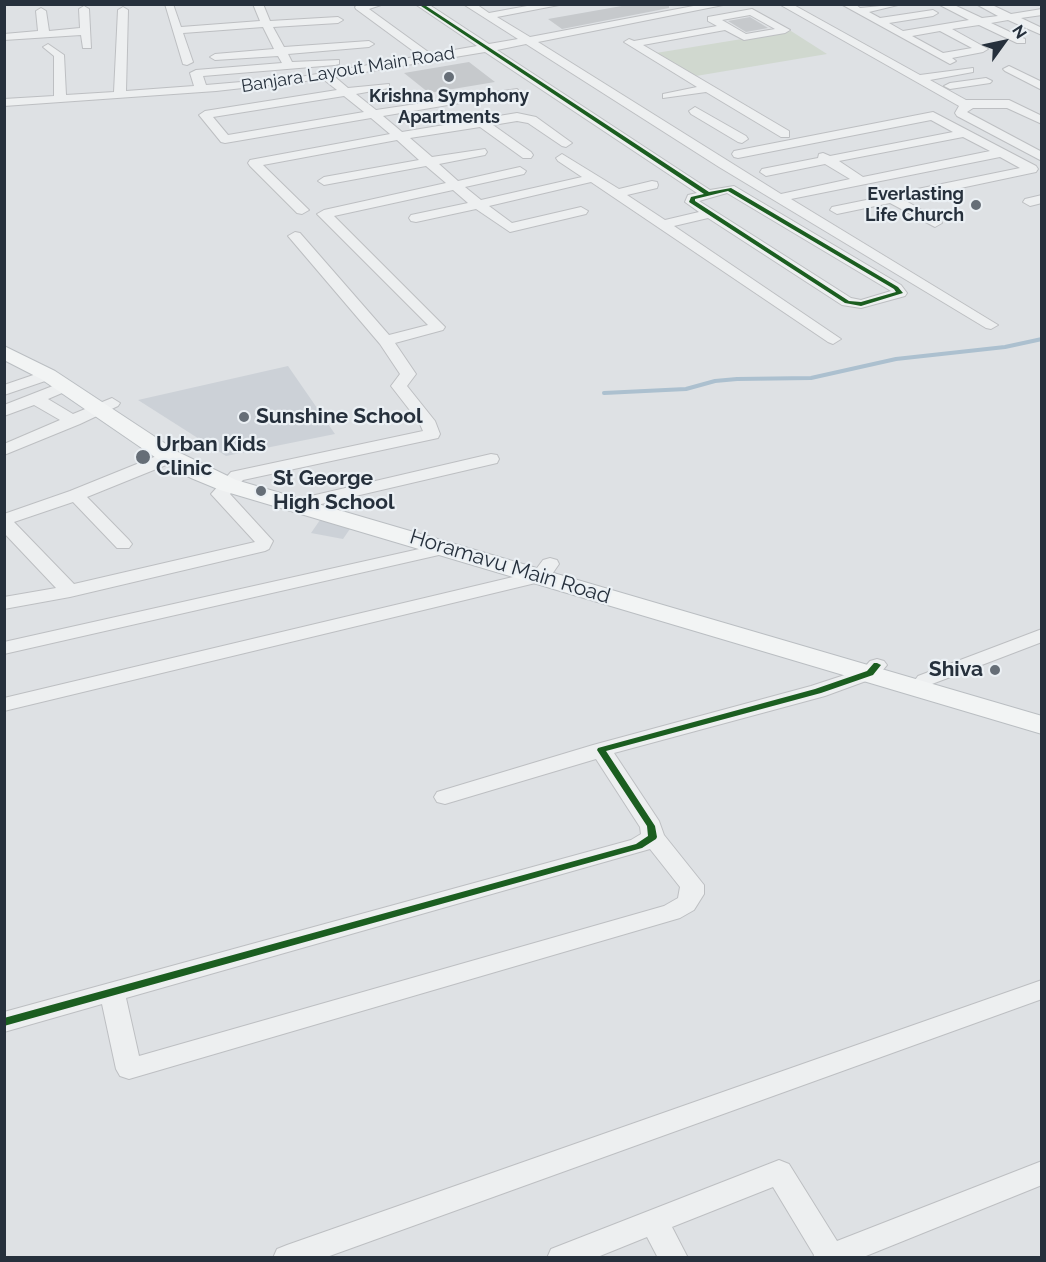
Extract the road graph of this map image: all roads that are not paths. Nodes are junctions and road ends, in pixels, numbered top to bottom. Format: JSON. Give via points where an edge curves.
{"nodes":[{"id":1,"x":258,"y":4,"type":"edge"},
{"id":2,"x":379,"y":4,"type":"edge"},
{"id":3,"x":420,"y":4,"type":"edge"},
{"id":4,"x":468,"y":4,"type":"edge"},
{"id":5,"x":559,"y":4,"type":"edge"},
{"id":6,"x":723,"y":4,"type":"edge"},
{"id":7,"x":784,"y":4,"type":"edge"},
{"id":8,"x":846,"y":4,"type":"edge"},
{"id":9,"x":897,"y":4,"type":"edge"},
{"id":10,"x":943,"y":4,"type":"edge"},
{"id":11,"x":981,"y":4,"type":"edge"},
{"id":12,"x":170,"y":6,"type":"edge"},
{"id":13,"x":524,"y":7,"type":"edge"},
{"id":14,"x":84,"y":9,"type":"dead end"},
{"id":15,"x":123,"y":10,"type":"dead end"},
{"id":16,"x":41,"y":11,"type":"dead end"},
{"id":17,"x":858,"y":11,"type":"junction"},
{"id":18,"x":1041,"y":12,"type":"edge"},
{"id":19,"x":933,"y":13,"type":"dead end"},
{"id":20,"x":487,"y":15,"type":"junction"},
{"id":21,"x":1007,"y":17,"type":"junction"},
{"id":22,"x":338,"y":20,"type":"dead end"},
{"id":23,"x":878,"y":22,"type":"junction"},
{"id":24,"x":979,"y":22,"type":"junction"},
{"id":25,"x":267,"y":24,"type":"junction"},
{"id":26,"x":603,"y":27,"type":"junction"},
{"id":27,"x":727,"y":27,"type":"junction"},
{"id":28,"x":942,"y":28,"type":"junction"},
{"id":29,"x":177,"y":30,"type":"junction"},
{"id":30,"x":86,"y":31,"type":"junction"},
{"id":31,"x":1041,"y":32,"type":"edge"},
{"id":32,"x":44,"y":34,"type":"junction"},
{"id":33,"x":901,"y":34,"type":"junction"},
{"id":34,"x":4,"y":37,"type":"edge"},
{"id":35,"x":528,"y":41,"type":"junction"},
{"id":36,"x":1022,"y":41,"type":"dead end"},
{"id":37,"x":369,"y":44,"type":"dead end"},
{"id":38,"x":633,"y":44,"type":"junction"},
{"id":39,"x":87,"y":46,"type":"dead end"},
{"id":40,"x":48,"y":47,"type":"dead end"},
{"id":41,"x":485,"y":48,"type":"junction"},
{"id":42,"x":983,"y":49,"type":"junction"},
{"id":43,"x":281,"y":51,"type":"junction"},
{"id":44,"x":996,"y":56,"type":"dead end"},
{"id":45,"x":215,"y":57,"type":"dead end"},
{"id":46,"x":429,"y":58,"type":"junction"},
{"id":47,"x":187,"y":62,"type":"dead end"},
{"id":48,"x":289,"y":66,"type":"junction"},
{"id":49,"x":381,"y":67,"type":"junction"},
{"id":50,"x":1009,"y":69,"type":"dead end"},
{"id":51,"x":969,"y":70,"type":"dead end"},
{"id":52,"x":326,"y":76,"type":"junction"},
{"id":53,"x":917,"y":79,"type":"junction"},
{"id":54,"x":986,"y":81,"type":"dead end"},
{"id":55,"x":971,"y":83,"type":"junction"},
{"id":56,"x":385,"y":86,"type":"dead end"},
{"id":57,"x":1041,"y":87,"type":"edge"},
{"id":58,"x":709,"y":88,"type":"junction"},
{"id":59,"x":201,"y":89,"type":"junction"},
{"id":60,"x":936,"y":89,"type":"junction"},
{"id":61,"x":513,"y":91,"type":"dead end"},
{"id":62,"x":347,"y":92,"type":"junction"},
{"id":63,"x":120,"y":94,"type":"junction"},
{"id":64,"x":667,"y":96,"type":"dead end"},
{"id":65,"x":60,"y":100,"type":"junction"},
{"id":66,"x":4,"y":103,"type":"edge"},
{"id":67,"x":733,"y":103,"type":"junction"},
{"id":68,"x":1009,"y":104,"type":"junction"},
{"id":69,"x":969,"y":105,"type":"junction"},
{"id":70,"x":374,"y":115,"type":"junction"},
{"id":71,"x":1041,"y":121,"type":"edge"},
{"id":72,"x":483,"y":123,"type":"junction"},
{"id":73,"x":964,"y":133,"type":"junction"},
{"id":74,"x":785,"y":134,"type":"dead end"},
{"id":75,"x":400,"y":136,"type":"junction"},
{"id":76,"x":742,"y":140,"type":"dead end"},
{"id":77,"x":797,"y":142,"type":"junction"},
{"id":78,"x":566,"y":144,"type":"dead end"},
{"id":79,"x":481,"y":152,"type":"dead end"},
{"id":80,"x":1001,"y":153,"type":"junction"},
{"id":81,"x":738,"y":154,"type":"dead end"},
{"id":82,"x":527,"y":155,"type":"dead end"},
{"id":83,"x":562,"y":158,"type":"dead end"},
{"id":84,"x":1041,"y":158,"type":"edge"},
{"id":85,"x":828,"y":160,"type":"junction"},
{"id":86,"x":429,"y":162,"type":"junction"},
{"id":87,"x":520,"y":171,"type":"dead end"},
{"id":88,"x":766,"y":172,"type":"dead end"},
{"id":89,"x":593,"y":178,"type":"junction"},
{"id":90,"x":324,"y":181,"type":"dead end"},
{"id":91,"x":861,"y":181,"type":"junction"},
{"id":92,"x":457,"y":185,"type":"junction"},
{"id":93,"x":652,"y":185,"type":"dead end"},
{"id":94,"x":616,"y":194,"type":"junction"},
{"id":95,"x":708,"y":194,"type":"junction"},
{"id":96,"x":779,"y":198,"type":"junction"},
{"id":97,"x":892,"y":198,"type":"junction"},
{"id":98,"x":478,"y":205,"type":"junction"},
{"id":99,"x":302,"y":210,"type":"dead end"},
{"id":100,"x":837,"y":210,"type":"dead end"},
{"id":101,"x":581,"y":211,"type":"dead end"},
{"id":102,"x":703,"y":215,"type":"dead end"},
{"id":103,"x":416,"y":218,"type":"dead end"},
{"id":104,"x":935,"y":223,"type":"dead end"},
{"id":105,"x":662,"y":225,"type":"junction"},
{"id":106,"x":295,"y":236,"type":"dead end"},
{"id":107,"x":991,"y":325,"type":"dead end"},
{"id":108,"x":833,"y":339,"type":"dead end"},
{"id":109,"x":386,"y":341,"type":"junction"},
{"id":110,"x":4,"y":342,"type":"edge"},
{"id":111,"x":4,"y":352,"type":"edge"},
{"id":112,"x":56,"y":381,"type":"junction"},
{"id":113,"x":4,"y":390,"type":"edge"},
{"id":114,"x":36,"y":399,"type":"junction"},
{"id":115,"x":105,"y":407,"type":"junction"},
{"id":116,"x":4,"y":411,"type":"edge"},
{"id":117,"x":74,"y":421,"type":"junction"},
{"id":118,"x":4,"y":450,"type":"edge"},
{"id":119,"x":170,"y":457,"type":"junction"},
{"id":120,"x":491,"y":459,"type":"dead end"},
{"id":121,"x":233,"y":480,"type":"junction"},
{"id":122,"x":76,"y":495,"type":"junction"},
{"id":123,"x":317,"y":500,"type":"junction"},
{"id":124,"x":4,"y":521,"type":"edge"},
{"id":125,"x":123,"y":544,"type":"dead end"},
{"id":126,"x":446,"y":548,"type":"junction"},
{"id":127,"x":545,"y":570,"type":"junction"},
{"id":128,"x":70,"y":591,"type":"junction"},
{"id":129,"x":4,"y":603,"type":"edge"},
{"id":130,"x":1041,"y":635,"type":"edge"},
{"id":131,"x":4,"y":648,"type":"edge"},
{"id":132,"x":873,"y":669,"type":"junction"},
{"id":133,"x":925,"y":680,"type":"junction"},
{"id":134,"x":4,"y":705,"type":"edge"},
{"id":135,"x":1041,"y":715,"type":"edge"},
{"id":136,"x":1041,"y":725,"type":"edge"},
{"id":137,"x":601,"y":750,"type":"junction"},
{"id":138,"x":445,"y":797,"type":"dead end"},
{"id":139,"x":653,"y":837,"type":"junction"},
{"id":140,"x":1041,"y":989,"type":"edge"},
{"id":141,"x":112,"y":993,"type":"junction"},
{"id":142,"x":4,"y":1022,"type":"edge"},
{"id":143,"x":1041,"y":1173,"type":"edge"},
{"id":144,"x":653,"y":1221,"type":"junction"},
{"id":145,"x":287,"y":1257,"type":"edge"},
{"id":146,"x":561,"y":1257,"type":"edge"},
{"id":147,"x":674,"y":1257,"type":"edge"},
{"id":148,"x":829,"y":1257,"type":"edge"}],
"edges":[{"from":1,"to":25,"type":"street"},
{"from":2,"to":46,"type":"street","via":[[360,8]]},
{"from":3,"to":41,"type":"street"},
{"from":4,"to":20,"type":"street"},
{"from":5,"to":13,"type":"street"},
{"from":6,"to":26,"type":"street","name":"Banjara Layout Main Road"},
{"from":7,"to":53,"type":"street"},
{"from":8,"to":17,"type":"street"},
{"from":9,"to":17,"type":"street"},
{"from":10,"to":24,"type":"street"},
{"from":11,"to":21,"type":"street"},
{"from":12,"to":29,"type":"street"},
{"from":13,"to":20,"type":"street"},
{"from":14,"to":30,"type":"street"},
{"from":15,"to":63,"type":"street"},
{"from":16,"to":32,"type":"street"},
{"from":17,"to":23,"type":"street"},
{"from":18,"to":21,"type":"street"},
{"from":19,"to":23,"type":"street"},
{"from":20,"to":35,"type":"street"},
{"from":21,"to":24,"type":"street"},
{"from":21,"to":31,"type":"street"},
{"from":22,"to":25,"type":"street"},
{"from":23,"to":33,"type":"street"},
{"from":24,"to":28,"type":"street"},
{"from":24,"to":36,"type":"street"},
{"from":25,"to":29,"type":"street"},
{"from":25,"to":43,"type":"street","via":[[279,38]]},
{"from":26,"to":35,"type":"street","name":"Banjara Layout Main Road"},
{"from":26,"to":38,"type":"street"},
{"from":27,"to":27,"type":"street","via":[[712,19],[752,12],[785,30],[744,37]]},
{"from":27,"to":38,"type":"street"},
{"from":28,"to":33,"type":"street"},
{"from":28,"to":42,"type":"street"},
{"from":29,"to":47,"type":"street"},
{"from":30,"to":32,"type":"street"},
{"from":30,"to":39,"type":"street"},
{"from":32,"to":34,"type":"street"},
{"from":33,"to":42,"type":"street","via":[[946,58]]},
{"from":35,"to":41,"type":"street","name":"Banjara Layout Main Road"},
{"from":35,"to":96,"type":"street"},
{"from":37,"to":43,"type":"street"},
{"from":38,"to":58,"type":"street"},
{"from":40,"to":65,"type":"street","via":[[59,55]]},
{"from":41,"to":46,"type":"street","name":"Banjara Layout Main Road"},
{"from":41,"to":95,"type":"street"},
{"from":42,"to":44,"type":"street"},
{"from":43,"to":45,"type":"street"},
{"from":43,"to":48,"type":"street"},
{"from":46,"to":49,"type":"street","name":"Banjara Layout Main Road"},
{"from":48,"to":49,"type":"street","via":[[368,60]]},
{"from":48,"to":59,"type":"street","via":[[196,73]]},
{"from":49,"to":52,"type":"street","name":"Banjara Layout Main Road"},
{"from":50,"to":57,"type":"street"},
{"from":51,"to":53,"type":"street"},
{"from":52,"to":59,"type":"street","name":"Banjara Layout Main Road"},
{"from":52,"to":62,"type":"street"},
{"from":53,"to":60,"type":"street"},
{"from":54,"to":55,"type":"street"},
{"from":55,"to":60,"type":"street"},
{"from":55,"to":68,"type":"street"},
{"from":56,"to":62,"type":"street"},
{"from":58,"to":64,"type":"street"},
{"from":58,"to":67,"type":"street"},
{"from":59,"to":63,"type":"street","name":"Banjara Layout Main Road"},
{"from":60,"to":69,"type":"street"},
{"from":61,"to":70,"type":"street"},
{"from":62,"to":70,"type":"street"},
{"from":62,"to":70,"type":"street","via":[[205,115],[225,139]]},
{"from":63,"to":65,"type":"street","name":"Banjara Layout Main Road"},
{"from":65,"to":66,"type":"street","name":"Banjara Layout Main Road"},
{"from":67,"to":74,"type":"street"},
{"from":67,"to":76,"type":"street","via":[[694,111]]},
{"from":68,"to":69,"type":"street"},
{"from":68,"to":71,"type":"street"},
{"from":69,"to":84,"type":"street","via":[[961,113]]},
{"from":70,"to":75,"type":"street"},
{"from":72,"to":75,"type":"street"},
{"from":72,"to":78,"type":"street","via":[[527,118]]},
{"from":72,"to":82,"type":"street"},
{"from":73,"to":77,"type":"street","via":[[933,116]]},
{"from":73,"to":80,"type":"street"},
{"from":73,"to":85,"type":"street"},
{"from":75,"to":86,"type":"street"},
{"from":75,"to":99,"type":"street","via":[[250,159]]},
{"from":77,"to":81,"type":"street"},
{"from":77,"to":85,"type":"street"},
{"from":79,"to":86,"type":"street"},
{"from":80,"to":91,"type":"street"},
{"from":80,"to":97,"type":"street","via":[[1032,170]]},
{"from":83,"to":89,"type":"street"},
{"from":85,"to":88,"type":"street"},
{"from":85,"to":91,"type":"street"},
{"from":86,"to":90,"type":"street"},
{"from":86,"to":92,"type":"street"},
{"from":87,"to":92,"type":"street"},
{"from":89,"to":94,"type":"street"},
{"from":89,"to":98,"type":"street"},
{"from":91,"to":96,"type":"street"},
{"from":91,"to":97,"type":"street"},
{"from":92,"to":98,"type":"street"},
{"from":92,"to":109,"type":"street","via":[[324,214],[438,327]]},
{"from":93,"to":94,"type":"street"},
{"from":94,"to":105,"type":"street"},
{"from":95,"to":95,"type":"street","via":[[729,189],[900,293],[861,304],[847,302],[692,202],[693,198]]},
{"from":96,"to":107,"type":"street"},
{"from":97,"to":100,"type":"street"},
{"from":97,"to":104,"type":"street"},
{"from":98,"to":101,"type":"street","via":[[510,228]]},
{"from":98,"to":103,"type":"street"},
{"from":102,"to":105,"type":"street"},
{"from":105,"to":108,"type":"street"},
{"from":106,"to":109,"type":"street"},
{"from":109,"to":121,"type":"street","via":[[408,374],[399,386],[428,421],[432,434]]},
{"from":110,"to":115,"type":"main road","name":"Horamavu Main Road","via":[[56,366]]},
{"from":111,"to":112,"type":"main road","name":"Horamavu Main Road"},
{"from":112,"to":113,"type":"street"},
{"from":112,"to":114,"type":"street"},
{"from":112,"to":115,"type":"main road","name":"Horamavu Main Road"},
{"from":114,"to":116,"type":"street"},
{"from":114,"to":117,"type":"street"},
{"from":115,"to":117,"type":"street"},
{"from":115,"to":119,"type":"main road","name":"Horamavu Main Road"},
{"from":115,"to":121,"type":"main road","name":"Horamavu Main Road"},
{"from":117,"to":118,"type":"street"},
{"from":119,"to":121,"type":"main road","name":"Horamavu Main Road","via":[[199,473]]},
{"from":119,"to":122,"type":"street"},
{"from":120,"to":123,"type":"street"},
{"from":121,"to":123,"type":"main road","name":"Horamavu Main Road"},
{"from":121,"to":126,"type":"main road","name":"Horamavu Main Road"},
{"from":121,"to":128,"type":"street","via":[[220,494],[264,541],[263,545]]},
{"from":122,"to":124,"type":"street"},
{"from":122,"to":125,"type":"street"},
{"from":123,"to":127,"type":"main road","name":"Horamavu Main Road"},
{"from":124,"to":128,"type":"street"},
{"from":126,"to":127,"type":"main road","name":"Horamavu Main Road"},
{"from":126,"to":131,"type":"street"},
{"from":127,"to":132,"type":"main road","name":"Horamavu Main Road"},
{"from":127,"to":134,"type":"street"},
{"from":128,"to":129,"type":"street"},
{"from":130,"to":133,"type":"street"},
{"from":132,"to":133,"type":"main road","name":"Horamavu Main Road"},
{"from":132,"to":136,"type":"main road","name":"Horamavu Main Road"},
{"from":132,"to":137,"type":"street","via":[[807,694]]},
{"from":133,"to":135,"type":"main road","name":"Horamavu Main Road"},
{"from":137,"to":138,"type":"street"},
{"from":137,"to":139,"type":"street","via":[[651,826]]},
{"from":139,"to":141,"type":"street","via":[[639,846]]},
{"from":139,"to":141,"type":"street","via":[[692,885],[686,904],[672,912],[129,1069]]},
{"from":140,"to":145,"type":"street"},
{"from":141,"to":142,"type":"street"},
{"from":143,"to":148,"type":"street"},
{"from":144,"to":146,"type":"street"},
{"from":144,"to":147,"type":"street"},
{"from":144,"to":148,"type":"street","via":[[779,1172]]}]}
